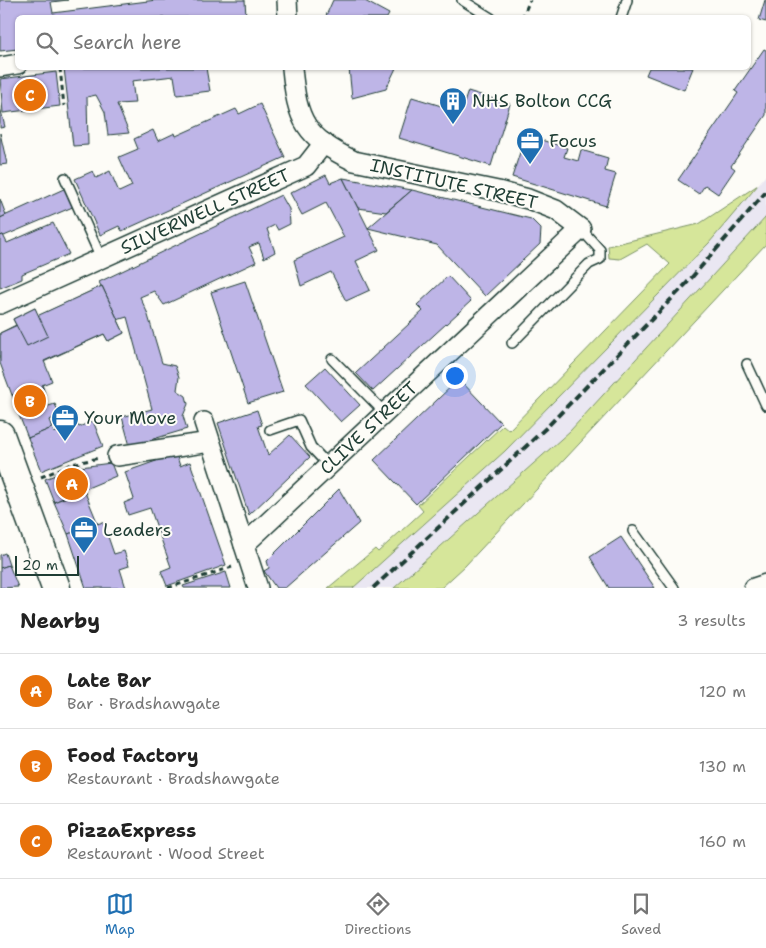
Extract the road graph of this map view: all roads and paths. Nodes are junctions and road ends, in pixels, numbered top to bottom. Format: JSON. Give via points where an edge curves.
{"nodes":[{"id":1,"x":287,"y":0,"type":"edge"},
{"id":2,"x":462,"y":0,"type":"edge"},
{"id":3,"x":530,"y":0,"type":"edge"},
{"id":4,"x":628,"y":0,"type":"edge"},
{"id":5,"x":288,"y":15,"type":"edge"},
{"id":6,"x":486,"y":15,"type":"edge"},
{"id":7,"x":523,"y":15,"type":"edge"},
{"id":8,"x":622,"y":15,"type":"edge"},
{"id":9,"x":15,"y":64,"type":"edge"},
{"id":10,"x":0,"y":67,"type":"edge"},
{"id":11,"x":60,"y":70,"type":"edge"},
{"id":12,"x":292,"y":70,"type":"edge"},
{"id":13,"x":64,"y":106,"type":"dead end"},
{"id":14,"x":324,"y":143,"type":"junction"},
{"id":15,"x":65,"y":178,"type":"dead end"},
{"id":16,"x":581,"y":229,"type":"junction"},
{"id":17,"x":101,"y":258,"type":"junction"},
{"id":18,"x":0,"y":304,"type":"edge"},
{"id":19,"x":512,"y":343,"type":"dead end"},
{"id":20,"x":332,"y":359,"type":"dead end"},
{"id":21,"x":747,"y":364,"type":"dead end"},
{"id":22,"x":766,"y":404,"type":"edge"},
{"id":23,"x":385,"y":413,"type":"junction"},
{"id":24,"x":204,"y":422,"type":"dead end"},
{"id":25,"x":270,"y":430,"type":"dead end"},
{"id":26,"x":0,"y":435,"type":"edge"},
{"id":27,"x":210,"y":442,"type":"junction"},
{"id":28,"x":117,"y":456,"type":"joint"},
{"id":29,"x":329,"y":466,"type":"junction"},
{"id":30,"x":18,"y":487,"type":"junction"},
{"id":31,"x":633,"y":531,"type":"dead end"},
{"id":32,"x":247,"y":552,"type":"junction"},
{"id":33,"x":766,"y":584,"type":"edge"},
{"id":34,"x":56,"y":588,"type":"edge"},
{"id":35,"x":168,"y":588,"type":"edge"},
{"id":36,"x":258,"y":588,"type":"edge"},
{"id":37,"x":674,"y":588,"type":"edge"},
{"id":38,"x":754,"y":588,"type":"edge"}],
"edges":[{"from":1,"to":5,"type":"street"},
{"from":2,"to":6,"type":"lane"},
{"from":3,"to":7,"type":"path"},
{"from":4,"to":8,"type":"lane"},
{"from":9,"to":10,"type":"street"},
{"from":11,"to":13,"type":"path"},
{"from":12,"to":14,"type":"street","via":[[300,114],[310,132]]},
{"from":14,"to":16,"type":"street","name":"INSTITUTE STREET","via":[[354,161],[528,199],[556,210]]},
{"from":14,"to":17,"type":"street","name":"SILVERWELL STREET","via":[[306,166]]},
{"from":15,"to":17,"type":"lane"},
{"from":16,"to":19,"type":"lane","via":[[600,250],[600,259],[589,264]]},
{"from":16,"to":23,"type":"street","name":"CLIVE STREET"},
{"from":17,"to":18,"type":"street","name":"SILVERWELL STREET"},
{"from":20,"to":23,"type":"lane"},
{"from":21,"to":22,"type":"lane"},
{"from":23,"to":29,"type":"street","name":"CLIVE STREET"},
{"from":24,"to":27,"type":"street"},
{"from":25,"to":29,"type":"lane","via":[[299,420],[311,447]]},
{"from":26,"to":30,"type":"main road"},
{"from":27,"to":28,"type":"street"},
{"from":27,"to":32,"type":"street"},
{"from":28,"to":30,"type":"path","via":[[72,464]]},
{"from":29,"to":32,"type":"street","name":"CLIVE STREET"},
{"from":30,"to":34,"type":"main road"},
{"from":31,"to":37,"type":"lane"},
{"from":32,"to":35,"type":"path","via":[[232,567]]},
{"from":32,"to":36,"type":"street"},
{"from":33,"to":38,"type":"street"}]}
